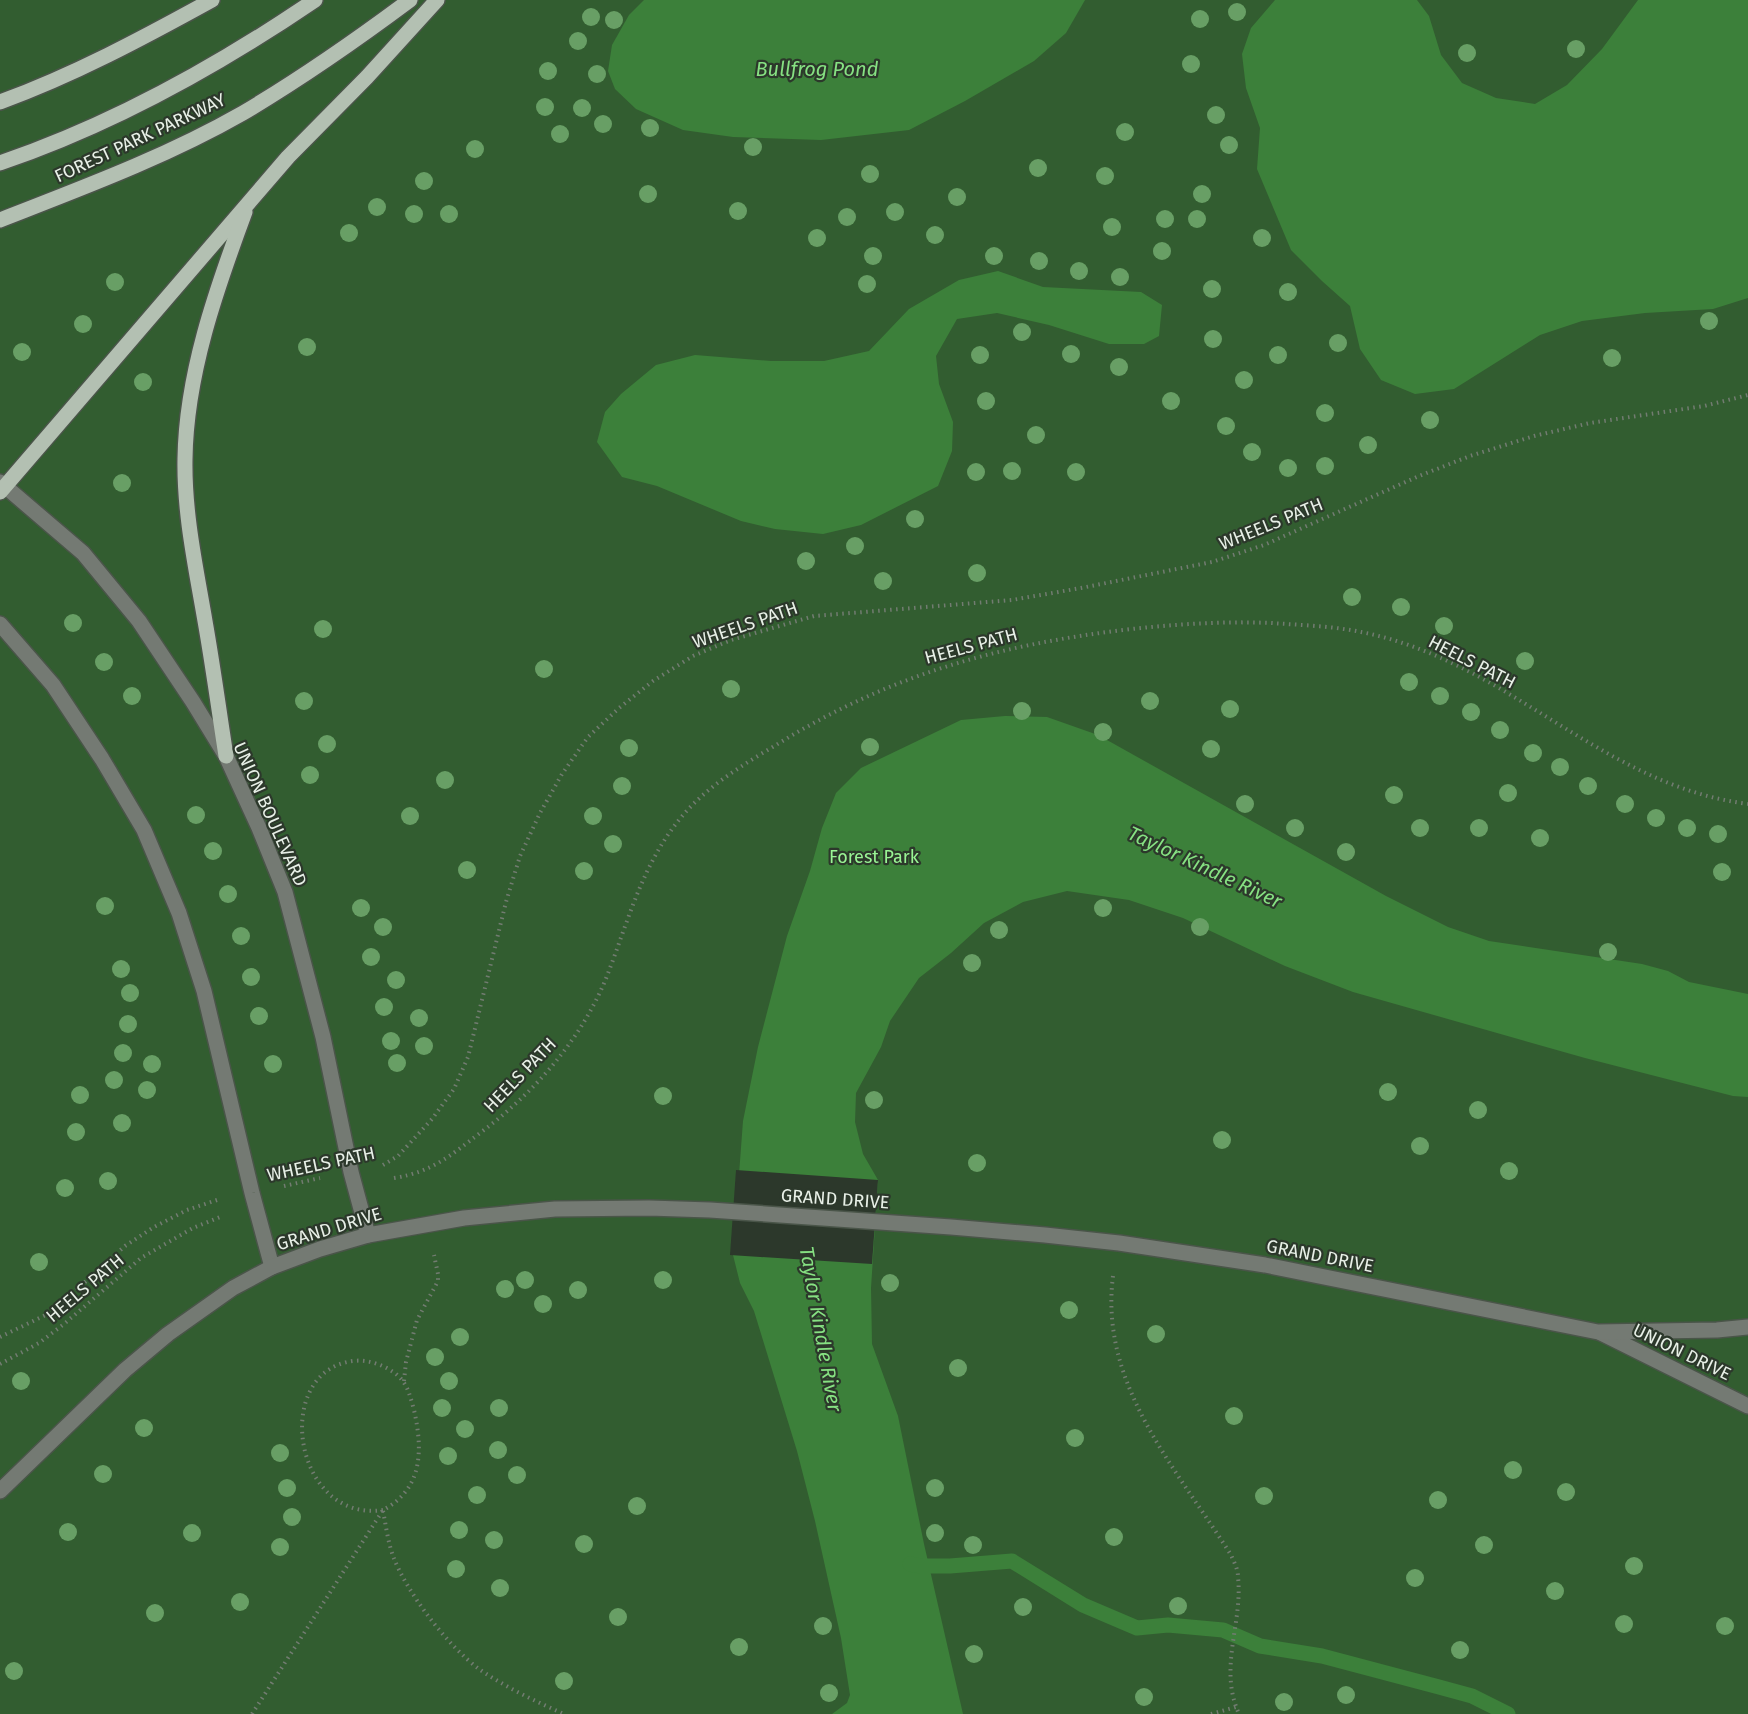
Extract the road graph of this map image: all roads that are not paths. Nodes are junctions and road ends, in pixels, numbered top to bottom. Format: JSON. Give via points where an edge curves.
{"nodes":[{"id":1,"x":212,"y":0,"type":"edge"},
{"id":2,"x":315,"y":0,"type":"edge"},
{"id":3,"x":410,"y":0,"type":"edge"},
{"id":4,"x":437,"y":0,"type":"edge"},
{"id":5,"x":0,"y":102,"type":"edge"},
{"id":6,"x":0,"y":163,"type":"edge"},
{"id":7,"x":248,"y":203,"type":"junction"},
{"id":8,"x":0,"y":220,"type":"edge"},
{"id":9,"x":2,"y":486,"type":"edge"},
{"id":10,"x":0,"y":624,"type":"edge"},
{"id":11,"x":225,"y":756,"type":"junction"},
{"id":12,"x":368,"y":1235,"type":"junction"},
{"id":13,"x":272,"y":1267,"type":"junction"},
{"id":14,"x":1748,"y":1327,"type":"edge"},
{"id":15,"x":1598,"y":1332,"type":"junction"},
{"id":16,"x":1748,"y":1406,"type":"edge"},
{"id":17,"x":0,"y":1491,"type":"edge"}],
"edges":[{"from":1,"to":5,"type":"main road","via":[[136,42]]},
{"from":2,"to":6,"type":"main road","name":"FOREST PARK PARKWAY","via":[[240,50],[145,101],[39,150]]},
{"from":3,"to":8,"type":"main road","name":"FOREST PARK PARKWAY","via":[[328,60],[241,113],[152,159]]},
{"from":4,"to":7,"type":"main road"},
{"from":7,"to":9,"type":"main road"},
{"from":7,"to":11,"type":"main road","via":[[214,300],[190,401],[185,459],[188,520]]},
{"from":9,"to":11,"type":"street","name":"UNION BOULEVARD","via":[[83,553],[139,621]]},
{"from":10,"to":13,"type":"street","via":[[53,685],[144,830],[179,913],[204,991]]},
{"from":11,"to":12,"type":"street","name":"UNION BOULEVARD","via":[[285,892]]},
{"from":12,"to":13,"type":"street","name":"GRAND DRIVE"},
{"from":12,"to":15,"type":"street","name":"GRAND DRIVE","via":[[464,1218],[555,1209],[710,1210],[875,1221],[1119,1243],[1208,1256]]},
{"from":13,"to":17,"type":"street","name":"GRAND DRIVE","via":[[233,1288],[168,1334],[117,1377]]},
{"from":14,"to":15,"type":"street","name":"GRAND DRIVE"},
{"from":15,"to":16,"type":"street","name":"UNION DRIVE"}]}
